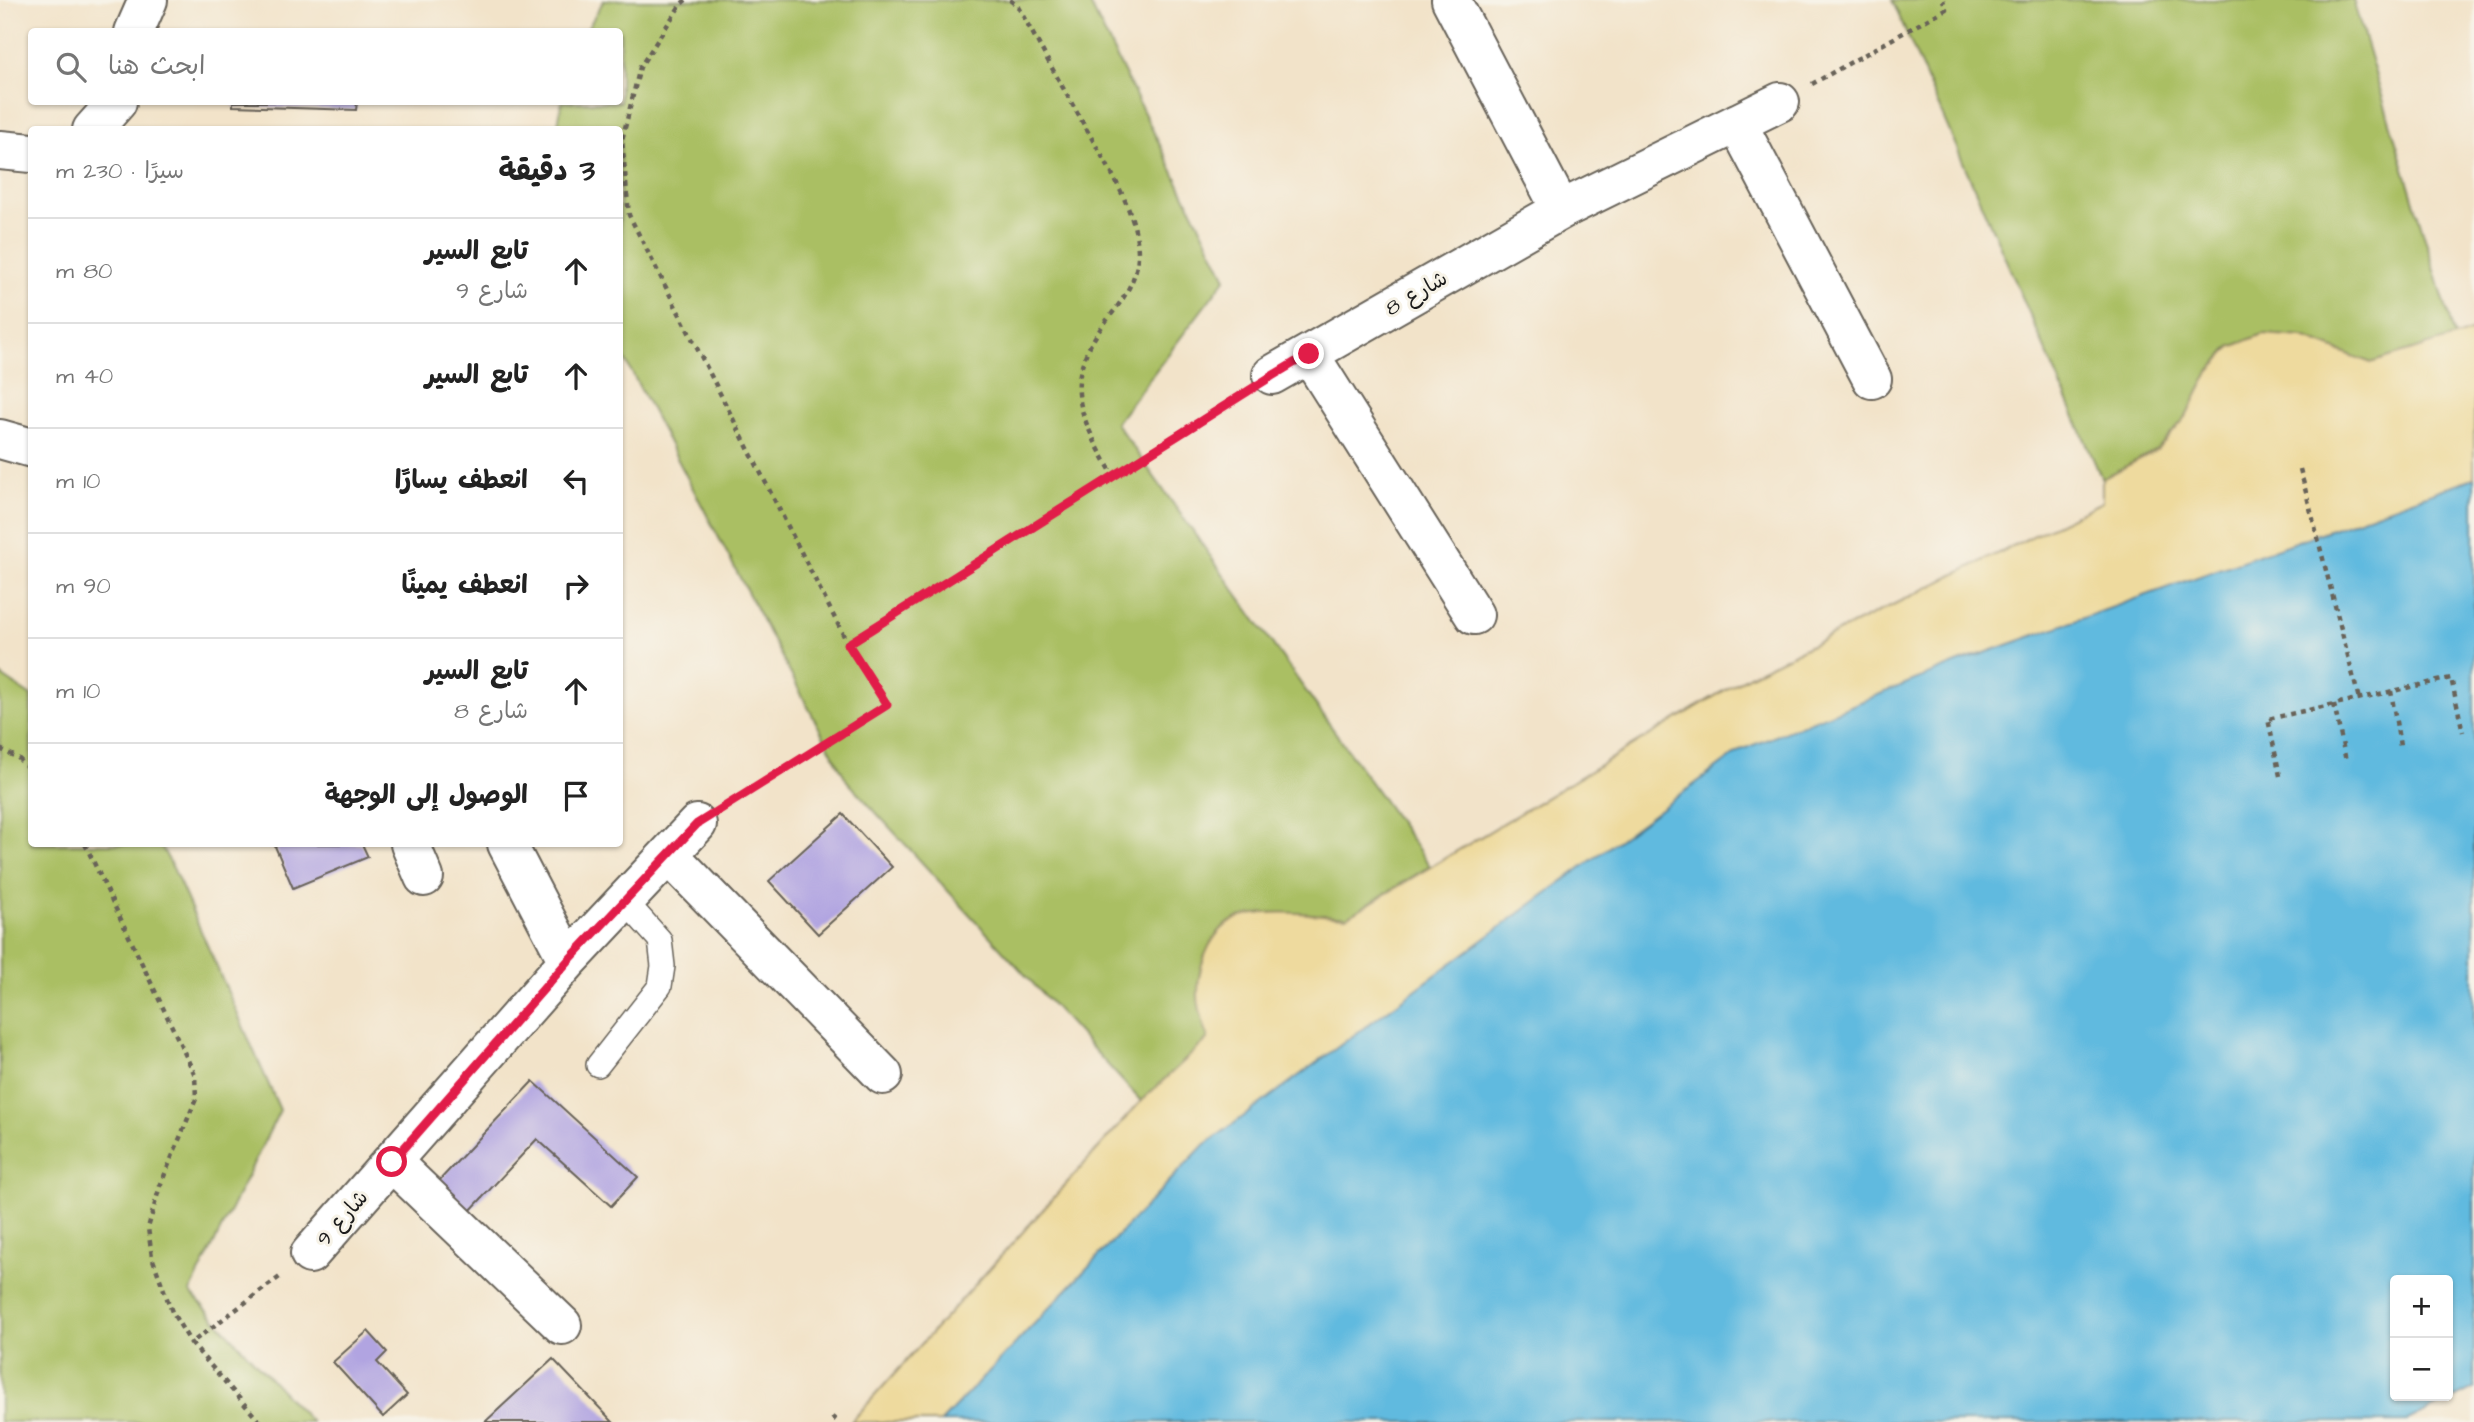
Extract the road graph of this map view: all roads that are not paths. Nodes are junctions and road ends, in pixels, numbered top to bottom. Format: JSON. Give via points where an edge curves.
{"nodes":[{"id":1,"x":123,"y":0,"type":"edge"},
{"id":2,"x":148,"y":0,"type":"edge"},
{"id":3,"x":1451,"y":0,"type":"edge"},
{"id":4,"x":132,"y":28,"type":"edge"},
{"id":5,"x":135,"y":28,"type":"edge"},
{"id":6,"x":1780,"y":102,"type":"road end"},
{"id":7,"x":1737,"y":123,"type":"junction"},
{"id":8,"x":0,"y":150,"type":"edge"},
{"id":9,"x":28,"y":153,"type":"edge"},
{"id":10,"x":1561,"y":210,"type":"junction"},
{"id":11,"x":1309,"y":354,"type":"junction"},
{"id":12,"x":1272,"y":376,"type":"road end"},
{"id":13,"x":1872,"y":379,"type":"dead end"},
{"id":14,"x":0,"y":439,"type":"edge"},
{"id":15,"x":28,"y":447,"type":"edge"},
{"id":16,"x":1474,"y":615,"type":"dead end"},
{"id":17,"x":697,"y":824,"type":"road end"},
{"id":18,"x":509,"y":847,"type":"edge"},
{"id":19,"x":669,"y":855,"type":"junction"},
{"id":20,"x":625,"y":901,"type":"junction"},
{"id":21,"x":568,"y":961,"type":"junction"},
{"id":22,"x":598,"y":1065,"type":"dead end"},
{"id":23,"x":883,"y":1075,"type":"dead end"},
{"id":24,"x":392,"y":1162,"type":"junction"},
{"id":25,"x":310,"y":1254,"type":"road end"},
{"id":26,"x":562,"y":1325,"type":"dead end"}],
"edges":[{"from":1,"to":4,"type":"street"},
{"from":2,"to":5,"type":"street"},
{"from":3,"to":10,"type":"street"},
{"from":6,"to":7,"type":"street","name":"شارع 8"},
{"from":7,"to":10,"type":"street","name":"شارع 8"},
{"from":7,"to":13,"type":"street"},
{"from":8,"to":9,"type":"street"},
{"from":10,"to":11,"type":"street","name":"شارع 8"},
{"from":11,"to":12,"type":"street","name":"شارع 8"},
{"from":11,"to":16,"type":"street"},
{"from":14,"to":15,"type":"street"},
{"from":17,"to":19,"type":"street","name":"شارع 9"},
{"from":18,"to":21,"type":"street"},
{"from":19,"to":20,"type":"street","name":"شارع 9"},
{"from":19,"to":23,"type":"street"},
{"from":20,"to":21,"type":"street","name":"شارع 9"},
{"from":20,"to":22,"type":"lane","via":[[660,940],[660,986]]},
{"from":21,"to":24,"type":"street","name":"شارع 9"},
{"from":24,"to":25,"type":"street","name":"شارع 9"},
{"from":24,"to":26,"type":"street"}]}
